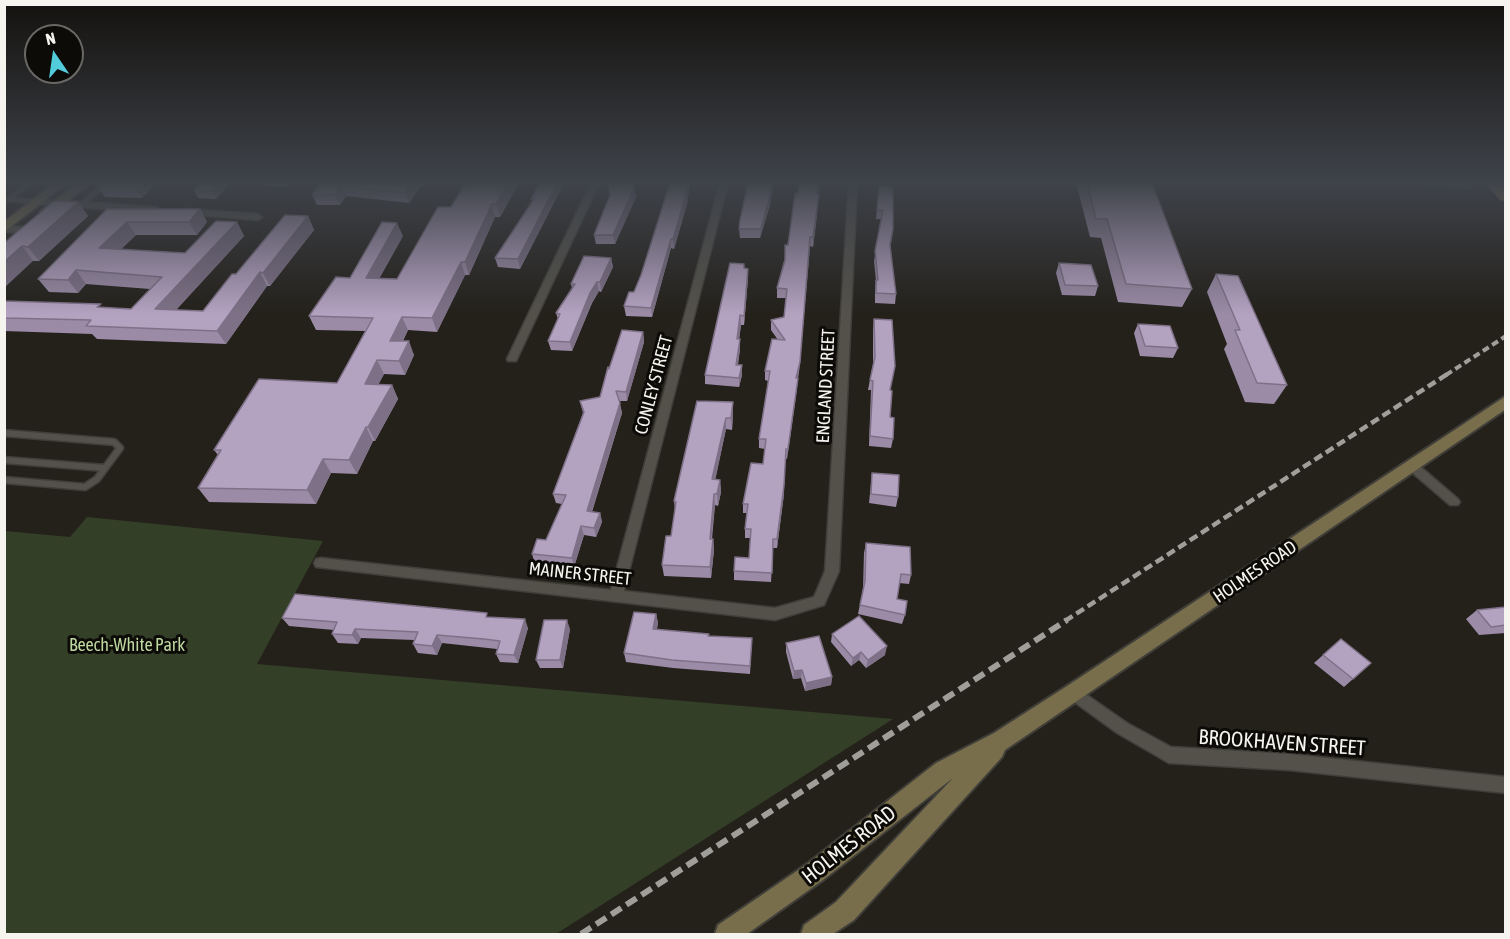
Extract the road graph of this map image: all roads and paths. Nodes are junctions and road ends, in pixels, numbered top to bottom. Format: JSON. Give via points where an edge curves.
{"nodes":[{"id":1,"x":27,"y":227,"type":"edge"},
{"id":2,"x":574,"y":227,"type":"edge"},
{"id":3,"x":713,"y":227,"type":"edge"},
{"id":4,"x":851,"y":227,"type":"edge"},
{"id":5,"x":4,"y":228,"type":"edge"},
{"id":6,"x":23,"y":230,"type":"junction"},
{"id":7,"x":11,"y":241,"type":"edge"},
{"id":8,"x":512,"y":359,"type":"dead end"},
{"id":9,"x":1506,"y":401,"type":"edge"},
{"id":10,"x":4,"y":433,"type":"edge"},
{"id":11,"x":4,"y":460,"type":"edge"},
{"id":12,"x":1412,"y":466,"type":"junction"},
{"id":13,"x":105,"y":468,"type":"junction"},
{"id":14,"x":4,"y":480,"type":"edge"},
{"id":15,"x":1454,"y":502,"type":"dead end"},
{"id":16,"x":321,"y":563,"type":"dead end"},
{"id":17,"x":825,"y":588,"type":"joint"},
{"id":18,"x":616,"y":596,"type":"junction"},
{"id":19,"x":1074,"y":693,"type":"junction"},
{"id":20,"x":1002,"y":740,"type":"junction"},
{"id":21,"x":1506,"y":785,"type":"edge"},
{"id":22,"x":728,"y":934,"type":"edge"},
{"id":23,"x":813,"y":934,"type":"edge"}],
"edges":[{"from":1,"to":6,"type":"main road"},
{"from":2,"to":8,"type":"street"},
{"from":3,"to":18,"type":"street","name":"CONLEY STREET"},
{"from":4,"to":17,"type":"street","name":"ENGLAND STREET","via":[[832,571]]},
{"from":5,"to":6,"type":"street"},
{"from":6,"to":7,"type":"main road"},
{"from":9,"to":12,"type":"main road","name":"HOLMES ROAD"},
{"from":10,"to":13,"type":"lane","via":[[114,442],[120,447]]},
{"from":11,"to":13,"type":"lane"},
{"from":12,"to":15,"type":"street"},
{"from":12,"to":19,"type":"main road","name":"HOLMES ROAD"},
{"from":13,"to":14,"type":"lane","via":[[98,479],[85,487]]},
{"from":16,"to":18,"type":"street","name":"MAINER STREET"},
{"from":17,"to":18,"type":"street","name":"MAINER STREET","via":[[819,601],[775,614]]},
{"from":19,"to":20,"type":"main road","name":"HOLMES ROAD"},
{"from":19,"to":21,"type":"street","name":"BROOKHAVEN STREET","via":[[1122,728],[1169,755],[1289,762]]},
{"from":20,"to":22,"type":"main road","name":"HOLMES ROAD","via":[[944,771]]},
{"from":20,"to":23,"type":"main road","name":"HOLMES ROAD","via":[[845,911]]}]}
